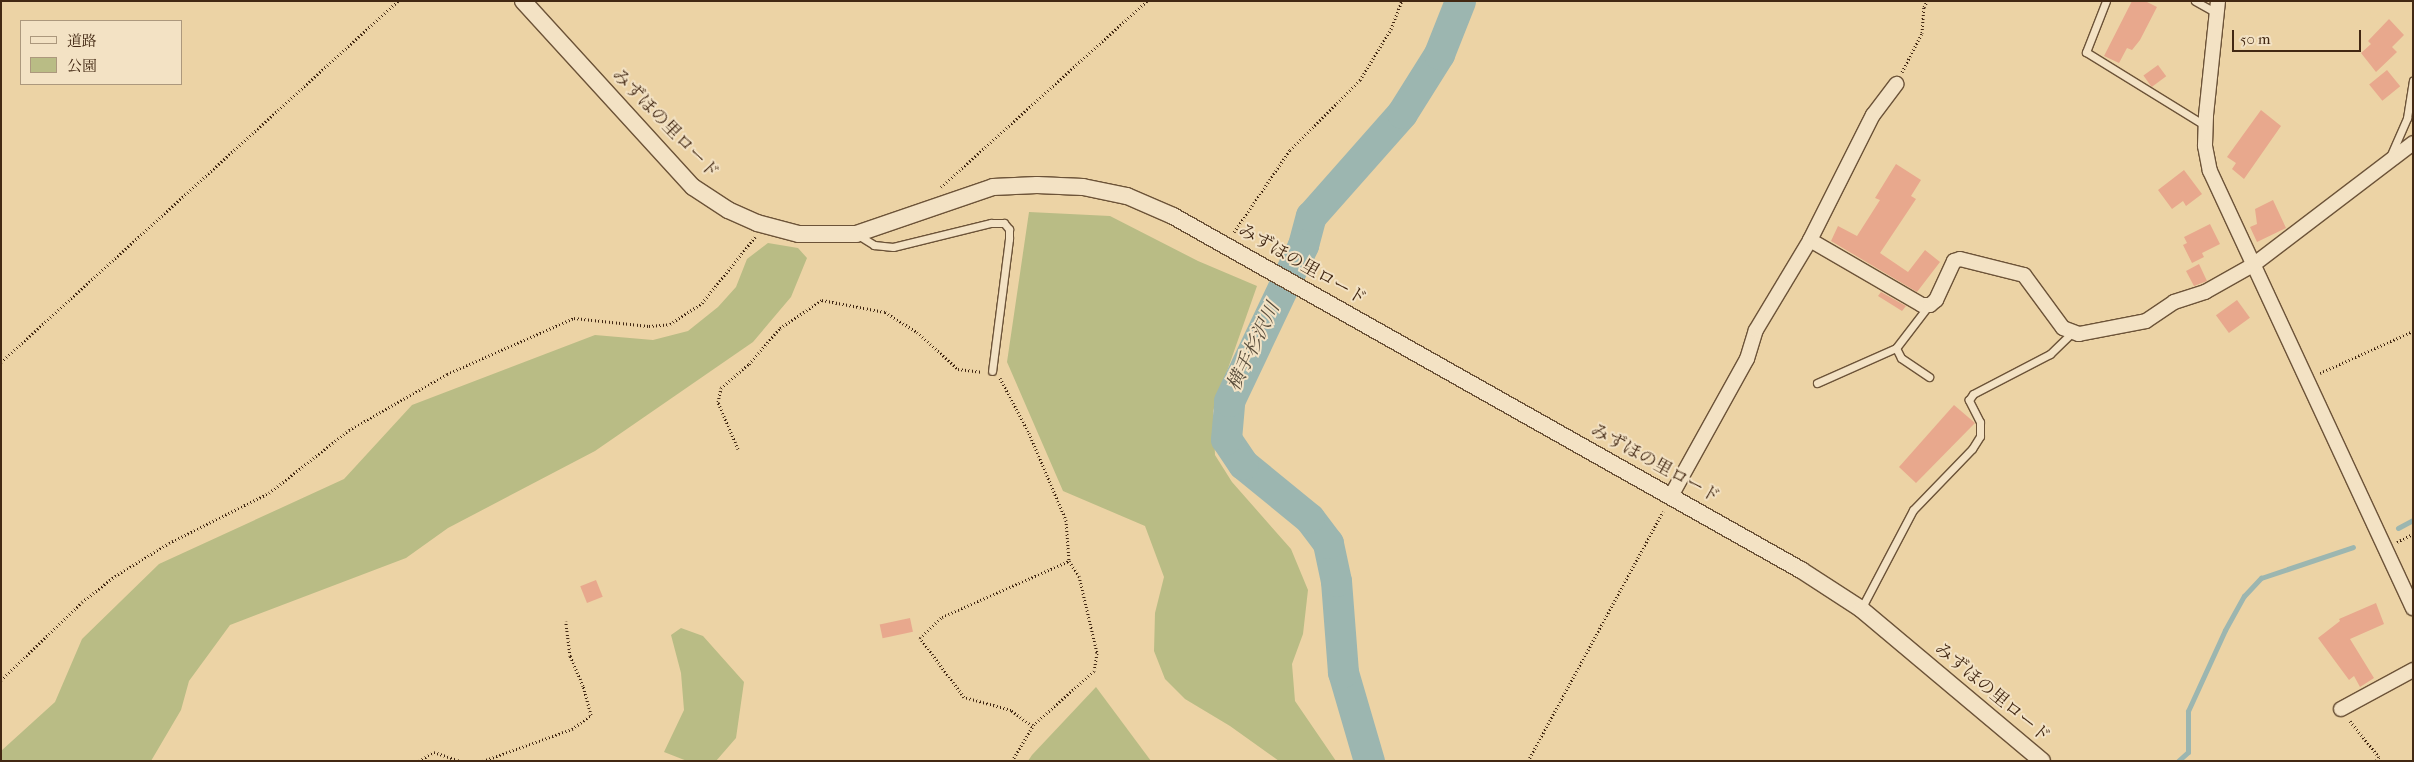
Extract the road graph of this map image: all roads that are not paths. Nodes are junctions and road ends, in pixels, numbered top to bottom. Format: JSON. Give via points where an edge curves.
{"nodes":[{"id":1,"x":523,"y":1,"type":"edge"},
{"id":2,"x":2106,"y":1,"type":"edge"},
{"id":3,"x":2195,"y":1,"type":"edge"},
{"id":4,"x":2218,"y":7,"type":"edge"},
{"id":5,"x":2413,"y":80,"type":"edge"},
{"id":6,"x":1896,"y":84,"type":"road end"},
{"id":7,"x":2206,"y":126,"type":"junction"},
{"id":8,"x":2413,"y":143,"type":"edge"},
{"id":9,"x":2386,"y":167,"type":"junction"},
{"id":10,"x":856,"y":234,"type":"junction"},
{"id":11,"x":1810,"y":240,"type":"junction"},
{"id":12,"x":2253,"y":265,"type":"junction"},
{"id":13,"x":1930,"y":305,"type":"junction"},
{"id":14,"x":2071,"y":334,"type":"junction"},
{"id":15,"x":1896,"y":348,"type":"junction"},
{"id":16,"x":992,"y":371,"type":"road end"},
{"id":17,"x":1929,"y":377,"type":"dead end"},
{"id":18,"x":1817,"y":383,"type":"dead end"},
{"id":19,"x":1671,"y":496,"type":"junction"},
{"id":20,"x":2413,"y":608,"type":"edge"},
{"id":21,"x":1861,"y":609,"type":"junction"},
{"id":22,"x":2413,"y":670,"type":"edge"},
{"id":23,"x":2340,"y":709,"type":"road end"},
{"id":24,"x":2042,"y":761,"type":"edge"}],
"edges":[{"from":1,"to":10,"type":"street","name":"みずほの里ロード","via":[[693,187],[728,210],[757,223],[799,234]]},
{"from":2,"to":7,"type":"lane","via":[[2086,52]]},
{"from":3,"to":4,"type":"lane"},
{"from":4,"to":7,"type":"street"},
{"from":5,"to":9,"type":"lane","via":[[2407,118]]},
{"from":6,"to":11,"type":"street","via":[[1873,115]]},
{"from":7,"to":12,"type":"street","via":[[2205,146],[2210,171]]},
{"from":8,"to":9,"type":"street"},
{"from":9,"to":12,"type":"street"},
{"from":10,"to":16,"type":"lane","via":[[874,245],[893,247],[991,223],[1004,223],[1009,229],[1009,239]]},
{"from":10,"to":19,"type":"street","name":"みずほの里ロード","via":[[993,187],[1083,187],[1128,196],[1226,245]]},
{"from":11,"to":13,"type":"street","via":[[1922,305]]},
{"from":11,"to":19,"type":"street","via":[[1756,330],[1747,359]]},
{"from":12,"to":14,"type":"street","via":[[2205,292],[2174,302],[2146,321]]},
{"from":12,"to":20,"type":"street"},
{"from":13,"to":14,"type":"street","via":[[1942,289],[1954,261],[1960,259],[2024,275],[2062,328]]},
{"from":13,"to":15,"type":"lane"},
{"from":14,"to":21,"type":"lane","via":[[2050,354],[1973,394],[1969,400],[1980,422],[1980,436],[1972,449],[1913,510]]},
{"from":15,"to":17,"type":"lane","via":[[1901,358]]},
{"from":15,"to":18,"type":"lane"},
{"from":19,"to":21,"type":"street","name":"みずほの里ロード","via":[[1801,570]]},
{"from":21,"to":24,"type":"street","name":"みずほの里ロード"},
{"from":22,"to":23,"type":"street"}]}
